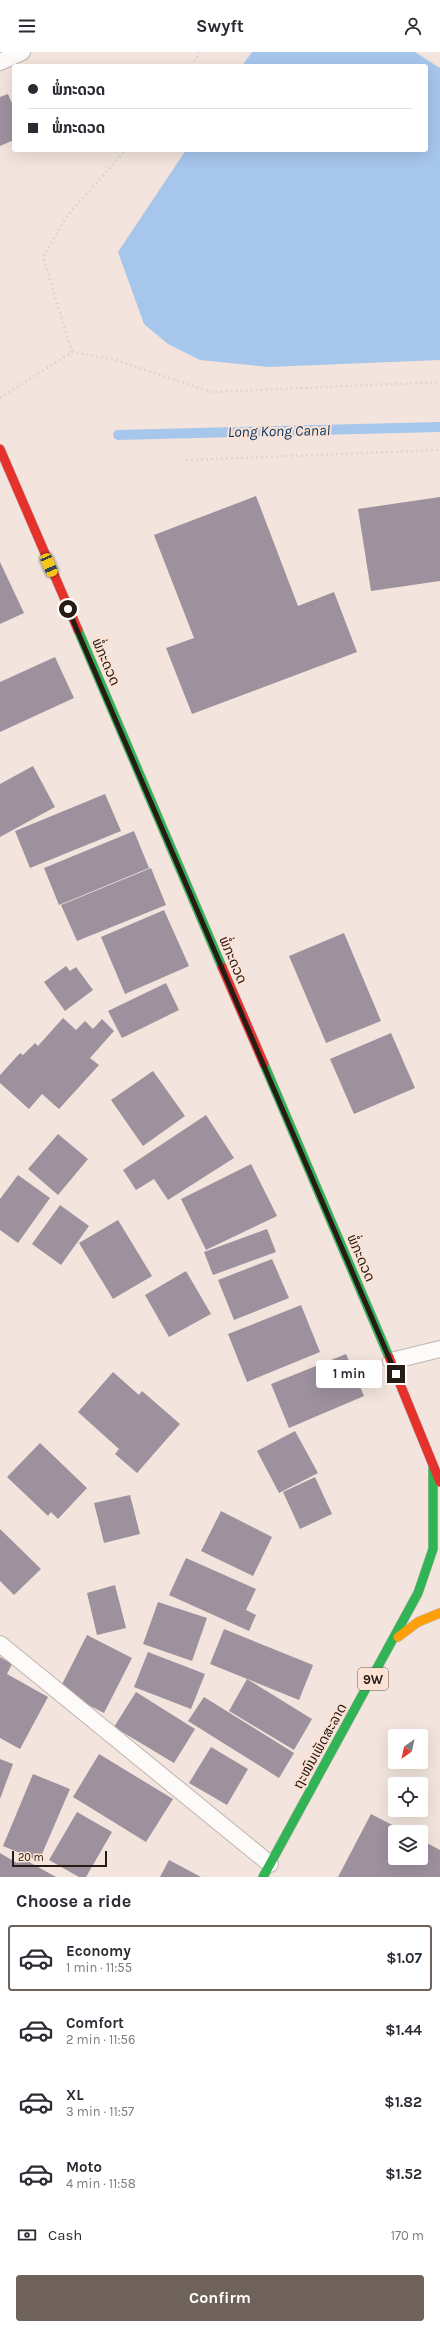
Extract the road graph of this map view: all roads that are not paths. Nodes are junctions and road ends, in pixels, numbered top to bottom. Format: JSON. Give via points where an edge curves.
{"nodes":[{"id":1,"x":22,"y":52,"type":"edge"},
{"id":2,"x":0,"y":62,"type":"edge"},
{"id":3,"x":0,"y":449,"type":"edge"},
{"id":4,"x":440,"y":1349,"type":"edge"},
{"id":5,"x":391,"y":1361,"type":"junction"},
{"id":6,"x":433,"y":1467,"type":"junction"},
{"id":7,"x":440,"y":1482,"type":"edge"},
{"id":8,"x":440,"y":1613,"type":"edge"},
{"id":9,"x":393,"y":1642,"type":"junction"},
{"id":10,"x":0,"y":1644,"type":"edge"},
{"id":11,"x":266,"y":1871,"type":"edge"}],
"edges":[{"from":1,"to":2,"type":"lane"},
{"from":3,"to":5,"type":"main road","name":"ພໍ່ກະດວດ"},
{"from":4,"to":5,"type":"lane"},
{"from":5,"to":6,"type":"main road","name":"ພໍ່ກະດວດ"},
{"from":6,"to":7,"type":"main road","name":"ພໍ່ກະດວດ"},
{"from":6,"to":9,"type":"main road","name":"ຖະໜົນເພັດສະລາດ","number":"9W","via":[[433,1549],[418,1593]]},
{"from":8,"to":9,"type":"main road","via":[[412,1625]]},
{"from":9,"to":11,"type":"main road","name":"ຖະໜົນເພັດສະລາດ","number":"9W"},
{"from":10,"to":11,"type":"lane"}]}
